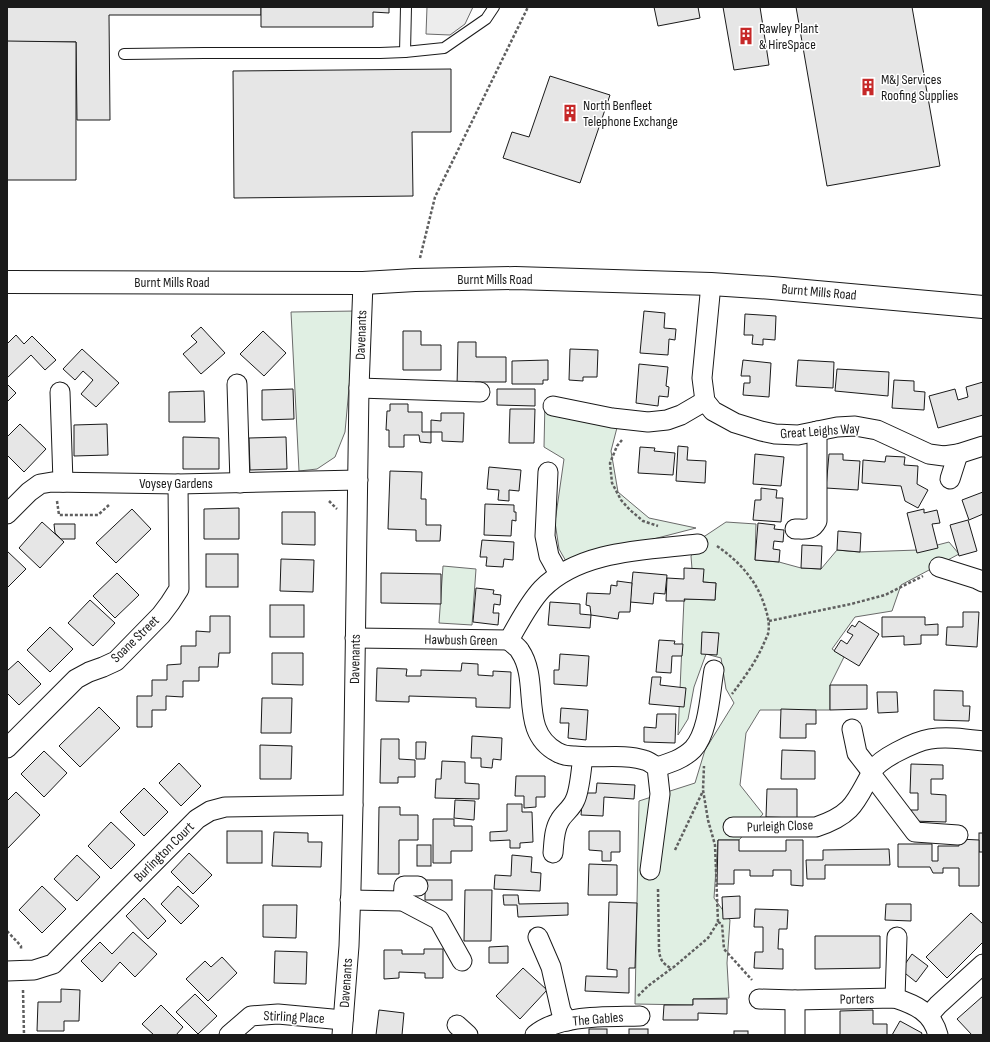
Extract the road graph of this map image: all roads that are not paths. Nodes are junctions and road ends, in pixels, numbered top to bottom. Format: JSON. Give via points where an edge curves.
{"nodes":[{"id":1,"x":406,"y":7,"type":"edge"},
{"id":2,"x":494,"y":7,"type":"edge"},
{"id":3,"x":405,"y":52,"type":"junction"},
{"id":4,"x":124,"y":54,"type":"dead end"},
{"id":5,"x":7,"y":282,"type":"edge"},
{"id":6,"x":363,"y":283,"type":"junction"},
{"id":7,"x":711,"y":284,"type":"junction"},
{"id":8,"x":983,"y":307,"type":"edge"},
{"id":9,"x":237,"y":384,"type":"dead end"},
{"id":10,"x":359,"y":388,"type":"junction"},
{"id":11,"x":60,"y":392,"type":"dead end"},
{"id":12,"x":480,"y":392,"type":"dead end"},
{"id":13,"x":706,"y":401,"type":"junction"},
{"id":14,"x":553,"y":406,"type":"dead end"},
{"id":15,"x":817,"y":431,"type":"junction"},
{"id":16,"x":983,"y":446,"type":"edge"},
{"id":17,"x":958,"y":454,"type":"junction"},
{"id":18,"x":548,"y":472,"type":"dead end"},
{"id":19,"x":950,"y":479,"type":"dead end"},
{"id":20,"x":358,"y":480,"type":"junction"},
{"id":21,"x":240,"y":483,"type":"junction"},
{"id":22,"x":178,"y":484,"type":"junction"},
{"id":23,"x":59,"y":489,"type":"junction"},
{"id":24,"x":7,"y":514,"type":"edge"},
{"id":25,"x":794,"y":529,"type":"dead end"},
{"id":26,"x":706,"y":544,"type":"road end"},
{"id":27,"x":939,"y":567,"type":"dead end"},
{"id":28,"x":560,"y":574,"type":"junction"},
{"id":29,"x":983,"y":582,"type":"edge"},
{"id":30,"x":355,"y":638,"type":"junction"},
{"id":31,"x":509,"y":640,"type":"junction"},
{"id":32,"x":714,"y":670,"type":"dead end"},
{"id":33,"x":852,"y":729,"type":"dead end"},
{"id":34,"x":983,"y":741,"type":"edge"},
{"id":35,"x":7,"y":748,"type":"edge"},
{"id":36,"x":583,"y":757,"type":"junction"},
{"id":37,"x":651,"y":763,"type":"junction"},
{"id":38,"x":871,"y":773,"type":"junction"},
{"id":39,"x":353,"y":805,"type":"junction"},
{"id":40,"x":733,"y":827,"type":"dead end"},
{"id":41,"x":958,"y":835,"type":"dead end"},
{"id":42,"x":553,"y":853,"type":"dead end"},
{"id":43,"x":654,"y":877,"type":"road end"},
{"id":44,"x":418,"y":886,"type":"dead end"},
{"id":45,"x":350,"y":900,"type":"junction"},
{"id":46,"x":404,"y":901,"type":"junction"},
{"id":47,"x":538,"y":937,"type":"dead end"},
{"id":48,"x":897,"y":937,"type":"dead end"},
{"id":49,"x":462,"y":961,"type":"dead end"},
{"id":50,"x":983,"y":964,"type":"edge"},
{"id":51,"x":7,"y":971,"type":"edge"},
{"id":52,"x":895,"y":998,"type":"junction"},
{"id":53,"x":759,"y":999,"type":"dead end"},
{"id":54,"x":795,"y":1000,"type":"junction"},
{"id":55,"x":929,"y":1015,"type":"junction"},
{"id":56,"x":640,"y":1016,"type":"dead end"},
{"id":57,"x":567,"y":1021,"type":"junction"},
{"id":58,"x":342,"y":1028,"type":"edge"},
{"id":59,"x":795,"y":1034,"type":"dead end"},
{"id":60,"x":229,"y":1035,"type":"edge"},
{"id":61,"x":535,"y":1035,"type":"edge"},
{"id":62,"x":938,"y":1035,"type":"edge"}],
"edges":[{"from":1,"to":3,"type":"lane"},
{"from":2,"to":3,"type":"lane","via":[[486,19],[444,48]]},
{"from":3,"to":4,"type":"lane"},
{"from":5,"to":6,"type":"street","name":"Burnt Mills Road"},
{"from":6,"to":7,"type":"street","name":"Burnt Mills Road","via":[[515,278]]},
{"from":6,"to":10,"type":"street","name":"Davenants"},
{"from":7,"to":8,"type":"street","name":"Burnt Mills Road"},
{"from":7,"to":13,"type":"street","via":[[702,378]]},
{"from":9,"to":21,"type":"street"},
{"from":10,"to":12,"type":"street"},
{"from":10,"to":20,"type":"street","name":"Davenants"},
{"from":11,"to":23,"type":"street"},
{"from":13,"to":14,"type":"street","via":[[681,415],[648,422],[612,418]]},
{"from":13,"to":15,"type":"street","name":"Great Leighs Way","via":[[713,411],[735,423],[761,431],[798,435]]},
{"from":15,"to":17,"type":"street","name":"Great Leighs Way","via":[[855,426],[877,430],[929,454]]},
{"from":15,"to":25,"type":"street","via":[[817,521],[814,527],[809,529]]},
{"from":16,"to":17,"type":"street","name":"Great Leighs Way"},
{"from":17,"to":19,"type":"street"},
{"from":18,"to":28,"type":"street","via":[[545,536],[549,556]]},
{"from":20,"to":21,"type":"street","name":"Voysey Gardens"},
{"from":20,"to":30,"type":"street","name":"Davenants"},
{"from":21,"to":22,"type":"street","name":"Voysey Gardens"},
{"from":22,"to":23,"type":"street","name":"Voysey Gardens"},
{"from":22,"to":35,"type":"street","name":"Soane Street","via":[[179,589],[170,603],[116,661],[76,679]]},
{"from":23,"to":24,"type":"street","name":"Voysey Gardens","via":[[40,484]]},
{"from":26,"to":28,"type":"street","name":"Hawbush Green","via":[[616,554],[576,565]]},
{"from":27,"to":29,"type":"street"},
{"from":28,"to":31,"type":"street","name":"Hawbush Green","via":[[533,601]]},
{"from":30,"to":31,"type":"street","name":"Hawbush Green"},
{"from":30,"to":39,"type":"street","name":"Davenants"},
{"from":31,"to":36,"type":"street","via":[[520,649],[528,666],[534,725],[539,735],[557,753]]},
{"from":32,"to":37,"type":"street","via":[[705,725],[693,749],[679,759]]},
{"from":33,"to":38,"type":"street","via":[[857,753]]},
{"from":34,"to":38,"type":"street","name":"Purleigh Close","via":[[957,738],[930,739],[888,757]]},
{"from":36,"to":37,"type":"street","via":[[622,757]]},
{"from":36,"to":42,"type":"street","via":[[575,800],[557,824]]},
{"from":37,"to":43,"type":"street","via":[[660,794]]},
{"from":38,"to":40,"type":"street","name":"Purleigh Close","via":[[850,809],[828,823],[816,827]]},
{"from":38,"to":41,"type":"street","via":[[915,832]]},
{"from":39,"to":45,"type":"street","name":"Davenants"},
{"from":39,"to":51,"type":"street","name":"Burlington Court","via":[[225,807],[210,811],[197,819],[53,964],[34,970]]},
{"from":44,"to":46,"type":"street","via":[[404,886]]},
{"from":45,"to":46,"type":"street"},
{"from":45,"to":58,"type":"street","name":"Davenants"},
{"from":46,"to":49,"type":"street","via":[[439,920]]},
{"from":47,"to":57,"type":"street","via":[[551,967],[561,1011]]},
{"from":48,"to":52,"type":"street"},
{"from":50,"to":55,"type":"street"},
{"from":52,"to":54,"type":"street","name":"Porters"},
{"from":52,"to":55,"type":"street","name":"Porters","via":[[908,1002]]},
{"from":53,"to":54,"type":"street","name":"Porters"},
{"from":54,"to":59,"type":"street"},
{"from":55,"to":62,"type":"street"},
{"from":56,"to":57,"type":"street","name":"The Gables"},
{"from":57,"to":61,"type":"street","name":"The Gables"},
{"from":58,"to":60,"type":"street","name":"Stirling Place","via":[[278,1014],[252,1016]]}]}
